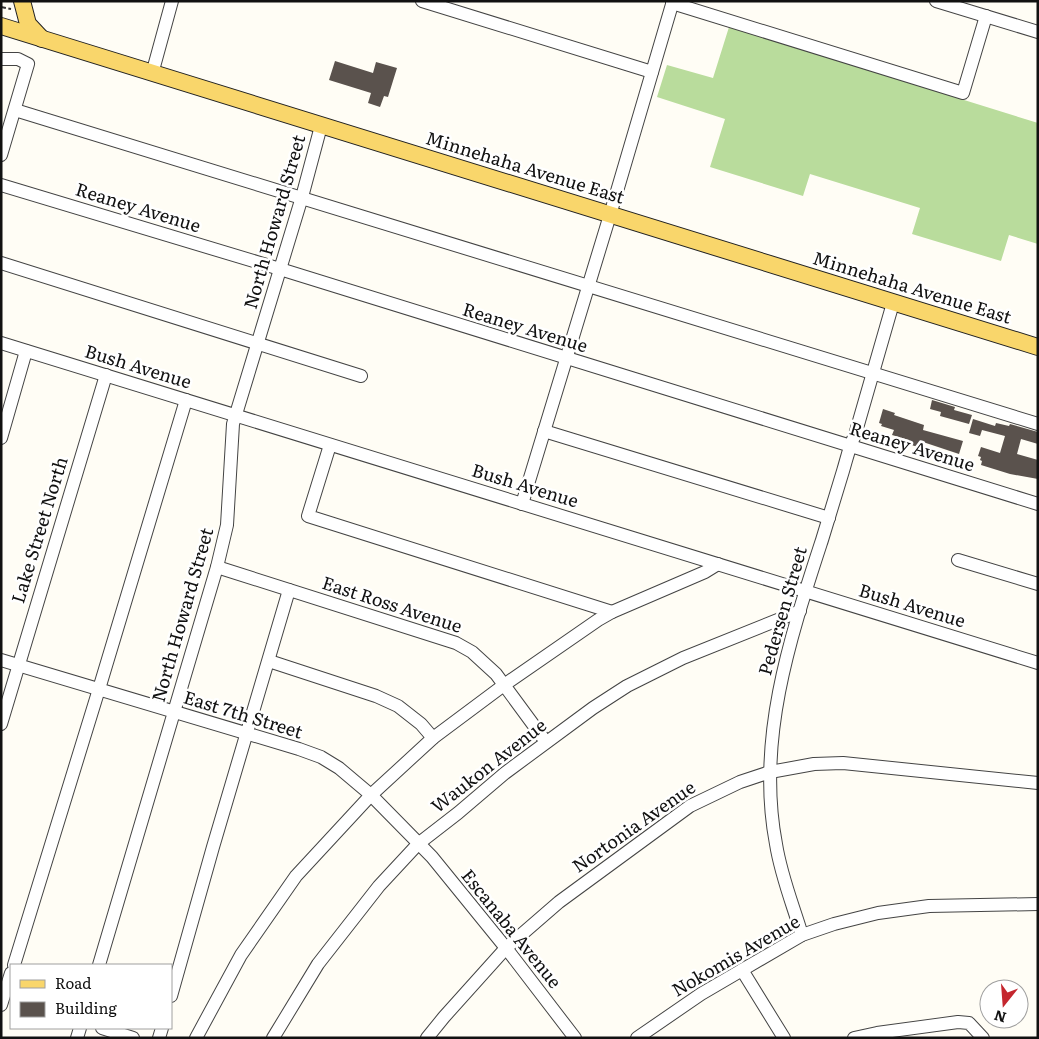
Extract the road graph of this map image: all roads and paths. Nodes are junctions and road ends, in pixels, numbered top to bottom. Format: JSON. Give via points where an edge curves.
{"nodes":[{"id":1,"x":172,"y":1,"type":"edge"},
{"id":2,"x":422,"y":1,"type":"edge"},
{"id":3,"x":936,"y":1,"type":"edge"},
{"id":4,"x":673,"y":2,"type":"edge"},
{"id":5,"x":961,"y":5,"type":"edge"},
{"id":6,"x":16,"y":6,"type":"edge"},
{"id":7,"x":1,"y":7,"type":"edge"},
{"id":8,"x":986,"y":16,"type":"junction"},
{"id":9,"x":1,"y":26,"type":"edge"},
{"id":10,"x":1038,"y":32,"type":"edge"},
{"id":11,"x":42,"y":40,"type":"junction"},
{"id":12,"x":1,"y":59,"type":"edge"},
{"id":13,"x":652,"y":72,"type":"junction"},
{"id":14,"x":152,"y":74,"type":"junction"},
{"id":15,"x":14,"y":110,"type":"junction"},
{"id":16,"x":321,"y":126,"type":"junction"},
{"id":17,"x":1,"y":156,"type":"edge"},
{"id":18,"x":1,"y":185,"type":"edge"},
{"id":19,"x":302,"y":197,"type":"junction"},
{"id":20,"x":610,"y":215,"type":"junction"},
{"id":21,"x":1,"y":263,"type":"edge"},
{"id":22,"x":280,"y":269,"type":"junction"},
{"id":23,"x":588,"y":286,"type":"junction"},
{"id":24,"x":893,"y":303,"type":"junction"},
{"id":25,"x":1,"y":343,"type":"edge"},
{"id":26,"x":257,"y":344,"type":"junction"},
{"id":27,"x":1038,"y":347,"type":"edge"},
{"id":28,"x":26,"y":351,"type":"junction"},
{"id":29,"x":566,"y":359,"type":"junction"},
{"id":30,"x":873,"y":373,"type":"junction"},
{"id":31,"x":106,"y":375,"type":"junction"},
{"id":32,"x":361,"y":376,"type":"dead end"},
{"id":33,"x":186,"y":400,"type":"junction"},
{"id":34,"x":235,"y":415,"type":"junction"},
{"id":35,"x":1038,"y":424,"type":"edge"},
{"id":36,"x":544,"y":431,"type":"junction"},
{"id":37,"x":1,"y":438,"type":"edge"},
{"id":38,"x":330,"y":445,"type":"junction"},
{"id":39,"x":849,"y":446,"type":"junction"},
{"id":40,"x":522,"y":504,"type":"junction"},
{"id":41,"x":1038,"y":504,"type":"edge"},
{"id":42,"x":829,"y":518,"type":"junction"},
{"id":43,"x":958,"y":560,"type":"dead end"},
{"id":44,"x":718,"y":564,"type":"junction"},
{"id":45,"x":217,"y":567,"type":"junction"},
{"id":46,"x":1038,"y":584,"type":"edge"},
{"id":47,"x":290,"y":590,"type":"junction"},
{"id":48,"x":806,"y":592,"type":"junction"},
{"id":49,"x":800,"y":611,"type":"junction"},
{"id":50,"x":612,"y":612,"type":"junction"},
{"id":51,"x":1,"y":660,"type":"edge"},
{"id":52,"x":269,"y":661,"type":"junction"},
{"id":53,"x":1038,"y":663,"type":"edge"},
{"id":54,"x":18,"y":665,"type":"junction"},
{"id":55,"x":504,"y":685,"type":"junction"},
{"id":56,"x":99,"y":689,"type":"junction"},
{"id":57,"x":174,"y":712,"type":"junction"},
{"id":58,"x":1,"y":724,"type":"edge"},
{"id":59,"x":246,"y":734,"type":"junction"},
{"id":60,"x":433,"y":738,"type":"junction"},
{"id":61,"x":546,"y":742,"type":"junction"},
{"id":62,"x":770,"y":772,"type":"junction"},
{"id":63,"x":1038,"y":783,"type":"edge"},
{"id":64,"x":371,"y":795,"type":"junction"},
{"id":65,"x":418,"y":844,"type":"junction"},
{"id":66,"x":1023,"y":904,"type":"junction"},
{"id":67,"x":1038,"y":904,"type":"edge"},
{"id":68,"x":1038,"y":911,"type":"edge"},
{"id":69,"x":802,"y":935,"type":"junction"},
{"id":70,"x":506,"y":948,"type":"junction"},
{"id":71,"x":14,"y":964,"type":"edge"},
{"id":72,"x":99,"y":964,"type":"edge"},
{"id":73,"x":742,"y":970,"type":"junction"},
{"id":74,"x":10,"y":976,"type":"edge"},
{"id":75,"x":172,"y":993,"type":"edge"},
{"id":76,"x":1,"y":1005,"type":"edge"},
{"id":77,"x":105,"y":1029,"type":"edge"},
{"id":78,"x":133,"y":1038,"type":"edge"},
{"id":79,"x":196,"y":1038,"type":"edge"},
{"id":80,"x":273,"y":1038,"type":"edge"},
{"id":81,"x":427,"y":1038,"type":"edge"},
{"id":82,"x":575,"y":1038,"type":"edge"},
{"id":83,"x":637,"y":1038,"type":"edge"},
{"id":84,"x":784,"y":1038,"type":"edge"},
{"id":85,"x":854,"y":1038,"type":"edge"},
{"id":86,"x":983,"y":1038,"type":"edge"}],
"edges":[{"from":1,"to":14,"type":"street"},
{"from":2,"to":13,"type":"street"},
{"from":3,"to":5,"type":"street"},
{"from":4,"to":8,"type":"street","via":[[963,92]]},
{"from":4,"to":13,"type":"street"},
{"from":5,"to":8,"type":"street"},
{"from":6,"to":7,"type":"path"},
{"from":6,"to":11,"type":"main road"},
{"from":8,"to":10,"type":"street"},
{"from":9,"to":11,"type":"main road","name":"Minnehaha Avenue East"},
{"from":11,"to":14,"type":"main road","name":"Minnehaha Avenue East"},
{"from":12,"to":15,"type":"street","via":[[18,59],[28,64]]},
{"from":13,"to":20,"type":"street"},
{"from":14,"to":16,"type":"main road","name":"Minnehaha Avenue East"},
{"from":15,"to":17,"type":"street"},
{"from":15,"to":19,"type":"street"},
{"from":16,"to":19,"type":"street","name":"North Howard Street"},
{"from":16,"to":20,"type":"main road","name":"Minnehaha Avenue East"},
{"from":18,"to":22,"type":"street","name":"Reaney Avenue"},
{"from":19,"to":22,"type":"street","name":"North Howard Street"},
{"from":19,"to":23,"type":"street"},
{"from":20,"to":23,"type":"street"},
{"from":20,"to":24,"type":"main road","name":"Minnehaha Avenue East"},
{"from":21,"to":26,"type":"street"},
{"from":22,"to":26,"type":"street","name":"North Howard Street"},
{"from":22,"to":29,"type":"street","name":"Reaney Avenue"},
{"from":23,"to":29,"type":"street"},
{"from":23,"to":30,"type":"street"},
{"from":24,"to":27,"type":"main road","name":"Minnehaha Avenue East"},
{"from":24,"to":30,"type":"street","name":"Pedersen Street"},
{"from":25,"to":28,"type":"street","name":"Bush Avenue"},
{"from":26,"to":32,"type":"street"},
{"from":26,"to":34,"type":"street","name":"North Howard Street"},
{"from":28,"to":31,"type":"street","name":"Bush Avenue"},
{"from":28,"to":37,"type":"street"},
{"from":29,"to":36,"type":"street"},
{"from":29,"to":39,"type":"street","name":"Reaney Avenue"},
{"from":30,"to":35,"type":"street"},
{"from":30,"to":39,"type":"street","name":"Pedersen Street"},
{"from":31,"to":33,"type":"street","name":"Bush Avenue"},
{"from":31,"to":54,"type":"street","name":"Lake Street North"},
{"from":33,"to":34,"type":"street","name":"Bush Avenue"},
{"from":33,"to":56,"type":"street"},
{"from":34,"to":38,"type":"street","name":"Bush Avenue"},
{"from":34,"to":45,"type":"street","name":"North Howard Street","via":[[227,525]]},
{"from":36,"to":40,"type":"street"},
{"from":36,"to":42,"type":"street"},
{"from":38,"to":40,"type":"street","name":"Bush Avenue"},
{"from":38,"to":50,"type":"street","via":[[308,516]]},
{"from":39,"to":41,"type":"street","name":"Reaney Avenue"},
{"from":39,"to":42,"type":"street","name":"Pedersen Street"},
{"from":40,"to":44,"type":"street","name":"Bush Avenue"},
{"from":42,"to":48,"type":"street","name":"Pedersen Street"},
{"from":43,"to":46,"type":"street"},
{"from":44,"to":48,"type":"street","name":"Bush Avenue"},
{"from":44,"to":50,"type":"street"},
{"from":45,"to":47,"type":"street","name":"East Ross Avenue"},
{"from":45,"to":57,"type":"street","name":"North Howard Street"},
{"from":47,"to":52,"type":"street"},
{"from":47,"to":55,"type":"street","name":"East Ross Avenue","via":[[456,643],[486,664]]},
{"from":48,"to":49,"type":"street","name":"Pedersen Street"},
{"from":48,"to":53,"type":"street","name":"Bush Avenue"},
{"from":49,"to":61,"type":"street","name":"Waukon Avenue","via":[[653,672],[593,708]]},
{"from":49,"to":62,"type":"street","name":"Pedersen Street","via":[[781,677]]},
{"from":50,"to":55,"type":"street"},
{"from":51,"to":54,"type":"street","name":"East 7th Street"},
{"from":52,"to":59,"type":"street"},
{"from":52,"to":60,"type":"street","via":[[398,706]]},
{"from":54,"to":56,"type":"street","name":"East 7th Street"},
{"from":54,"to":58,"type":"street","name":"Lake Street North"},
{"from":55,"to":60,"type":"street"},
{"from":55,"to":61,"type":"street","name":"East Ross Avenue"},
{"from":56,"to":57,"type":"street","name":"East 7th Street"},
{"from":56,"to":71,"type":"street"},
{"from":57,"to":59,"type":"street","name":"East 7th Street"},
{"from":57,"to":72,"type":"street","name":"North Howard Street"},
{"from":59,"to":64,"type":"street","name":"East 7th Street","via":[[321,758],[340,768]]},
{"from":59,"to":75,"type":"street"},
{"from":60,"to":64,"type":"street"},
{"from":61,"to":65,"type":"street","name":"Waukon Avenue"},
{"from":62,"to":63,"type":"street","name":"Nortonia Avenue","via":[[814,764],[843,763]]},
{"from":62,"to":69,"type":"street","name":"Pedersen Street","via":[[776,845]]},
{"from":62,"to":70,"type":"street","name":"Nortonia Avenue","via":[[740,782],[690,806],[559,902]]},
{"from":64,"to":65,"type":"street","name":"East 7th Street"},
{"from":64,"to":79,"type":"street","via":[[296,876],[241,955]]},
{"from":65,"to":70,"type":"street","name":"Escanaba Avenue"},
{"from":65,"to":80,"type":"street","name":"Waukon Avenue","via":[[347,925],[318,964]]},
{"from":66,"to":67,"type":"street","name":"Nokomis Avenue"},
{"from":66,"to":68,"type":"street"},
{"from":66,"to":69,"type":"street","name":"Nokomis Avenue","via":[[920,907],[878,913]]},
{"from":69,"to":73,"type":"street","name":"Nokomis Avenue"},
{"from":70,"to":81,"type":"street","name":"Nortonia Avenue"},
{"from":70,"to":82,"type":"street","name":"Escanaba Avenue"},
{"from":73,"to":83,"type":"street","name":"Nokomis Avenue"},
{"from":73,"to":84,"type":"street"},
{"from":74,"to":76,"type":"street"},
{"from":77,"to":78,"type":"street"},
{"from":85,"to":86,"type":"street","via":[[965,1022]]}]}
